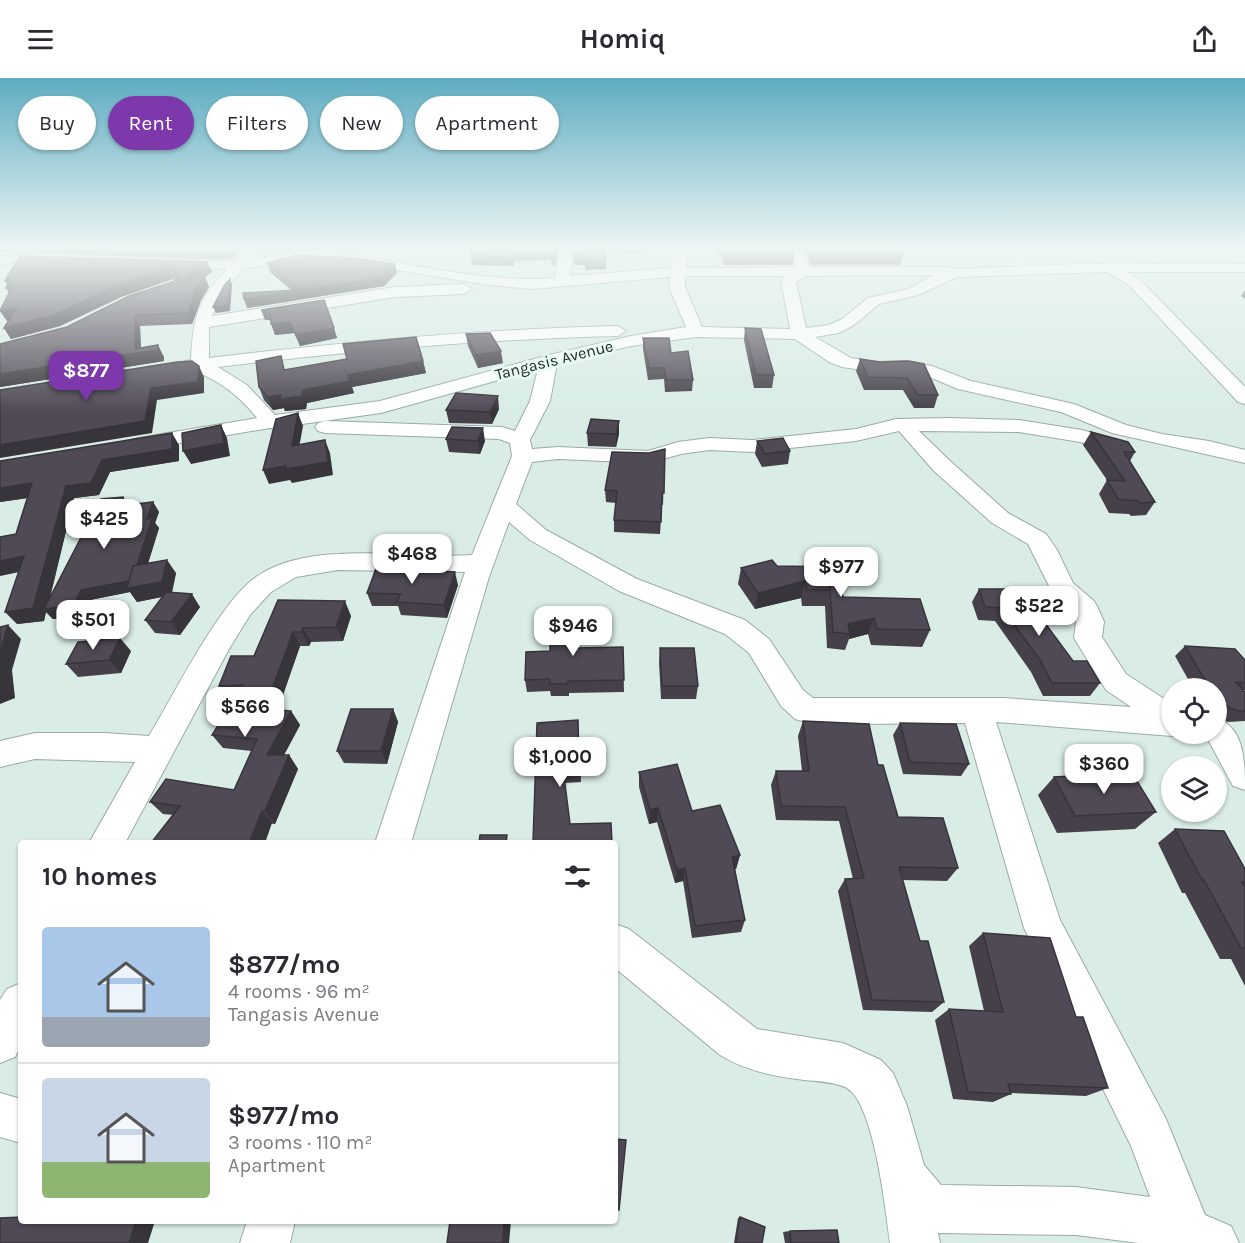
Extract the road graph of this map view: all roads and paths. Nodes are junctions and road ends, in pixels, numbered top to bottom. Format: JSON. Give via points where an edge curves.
{"nodes":[{"id":1,"x":210,"y":303,"type":"edge"},
{"id":2,"x":324,"y":303,"type":"edge"},
{"id":3,"x":684,"y":303,"type":"edge"},
{"id":4,"x":793,"y":303,"type":"edge"},
{"id":5,"x":871,"y":303,"type":"edge"},
{"id":6,"x":1154,"y":303,"type":"edge"},
{"id":7,"x":201,"y":323,"type":"junction"},
{"id":8,"x":696,"y":332,"type":"junction"},
{"id":9,"x":799,"y":334,"type":"junction"},
{"id":10,"x":549,"y":360,"type":"junction"},
{"id":11,"x":200,"y":363,"type":"junction"},
{"id":12,"x":177,"y":367,"type":"edge"},
{"id":13,"x":1245,"y":398,"type":"edge"},
{"id":14,"x":270,"y":422,"type":"junction"},
{"id":15,"x":904,"y":425,"type":"junction"},
{"id":16,"x":1120,"y":447,"type":"edge"},
{"id":17,"x":116,"y":448,"type":"edge"},
{"id":18,"x":521,"y":448,"type":"junction"},
{"id":19,"x":1245,"y":457,"type":"edge"},
{"id":20,"x":505,"y":506,"type":"junction"},
{"id":21,"x":482,"y":563,"type":"junction"},
{"id":22,"x":977,"y":710,"type":"junction"},
{"id":23,"x":1161,"y":713,"type":"edge"},
{"id":24,"x":1161,"y":720,"type":"edge"},
{"id":25,"x":1227,"y":734,"type":"edge"},
{"id":26,"x":157,"y":750,"type":"junction"},
{"id":27,"x":0,"y":754,"type":"edge"},
{"id":28,"x":1245,"y":776,"type":"edge"},
{"id":29,"x":401,"y":837,"type":"edge"},
{"id":30,"x":109,"y":840,"type":"edge"},
{"id":31,"x":618,"y":945,"type":"edge"},
{"id":32,"x":18,"y":1009,"type":"edge"},
{"id":33,"x":0,"y":1042,"type":"edge"},
{"id":34,"x":0,"y":1115,"type":"edge"},
{"id":35,"x":18,"y":1120,"type":"edge"},
{"id":36,"x":905,"y":1178,"type":"junction"},
{"id":37,"x":270,"y":1224,"type":"edge"},
{"id":38,"x":1201,"y":1236,"type":"edge"},
{"id":39,"x":265,"y":1243,"type":"edge"},
{"id":40,"x":915,"y":1243,"type":"edge"}],
"edges":[{"from":1,"to":7,"type":"street"},
{"from":2,"to":7,"type":"street"},
{"from":3,"to":8,"type":"street"},
{"from":4,"to":9,"type":"street"},
{"from":5,"to":9,"type":"street","name":"Tangasis Avenue","via":[[833,329]]},
{"from":6,"to":13,"type":"street"},
{"from":7,"to":11,"type":"street"},
{"from":8,"to":9,"type":"street","name":"Tangasis Avenue"},
{"from":8,"to":10,"type":"street","name":"Tangasis Avenue","via":[[631,341]]},
{"from":8,"to":11,"type":"street","via":[[527,333],[371,344]]},
{"from":9,"to":19,"type":"street","via":[[848,363],[932,371],[965,385],[1067,408],[1119,429]]},
{"from":10,"to":14,"type":"street","name":"Tangasis Avenue","via":[[381,407]]},
{"from":10,"to":18,"type":"street","via":[[540,401]]},
{"from":11,"to":12,"type":"street"},
{"from":11,"to":14,"type":"street","via":[[231,382]]},
{"from":14,"to":17,"type":"street","name":"Tangasis Avenue"},
{"from":14,"to":18,"type":"street","via":[[339,429],[502,433]]},
{"from":15,"to":16,"type":"street","via":[[1019,426],[1082,436]]},
{"from":15,"to":18,"type":"street","via":[[856,435],[753,446],[709,444],[649,457]]},
{"from":15,"to":23,"type":"street","via":[[1000,518],[1037,539],[1062,588],[1086,608],[1090,622],[1088,638],[1116,682]]},
{"from":18,"to":20,"type":"street"},
{"from":20,"to":21,"type":"street"},
{"from":20,"to":22,"type":"street","via":[[538,536],[628,585],[735,627],[759,646],[792,698],[806,710]]},
{"from":21,"to":26,"type":"street","via":[[330,563],[289,570],[260,586],[234,617]]},
{"from":21,"to":29,"type":"street","via":[[447,666]]},
{"from":22,"to":24,"type":"street"},
{"from":22,"to":38,"type":"street","via":[[1043,928]]},
{"from":25,"to":28,"type":"street"},
{"from":26,"to":27,"type":"street","via":[[35,746]]},
{"from":26,"to":30,"type":"street"},
{"from":31,"to":36,"type":"street","via":[[750,1048],[865,1073],[884,1102]]},
{"from":32,"to":33,"type":"street"},
{"from":34,"to":35,"type":"street"},
{"from":36,"to":38,"type":"street","via":[[920,1203],[933,1209],[1113,1213]]},
{"from":36,"to":40,"type":"street"},
{"from":37,"to":39,"type":"street"}]}
